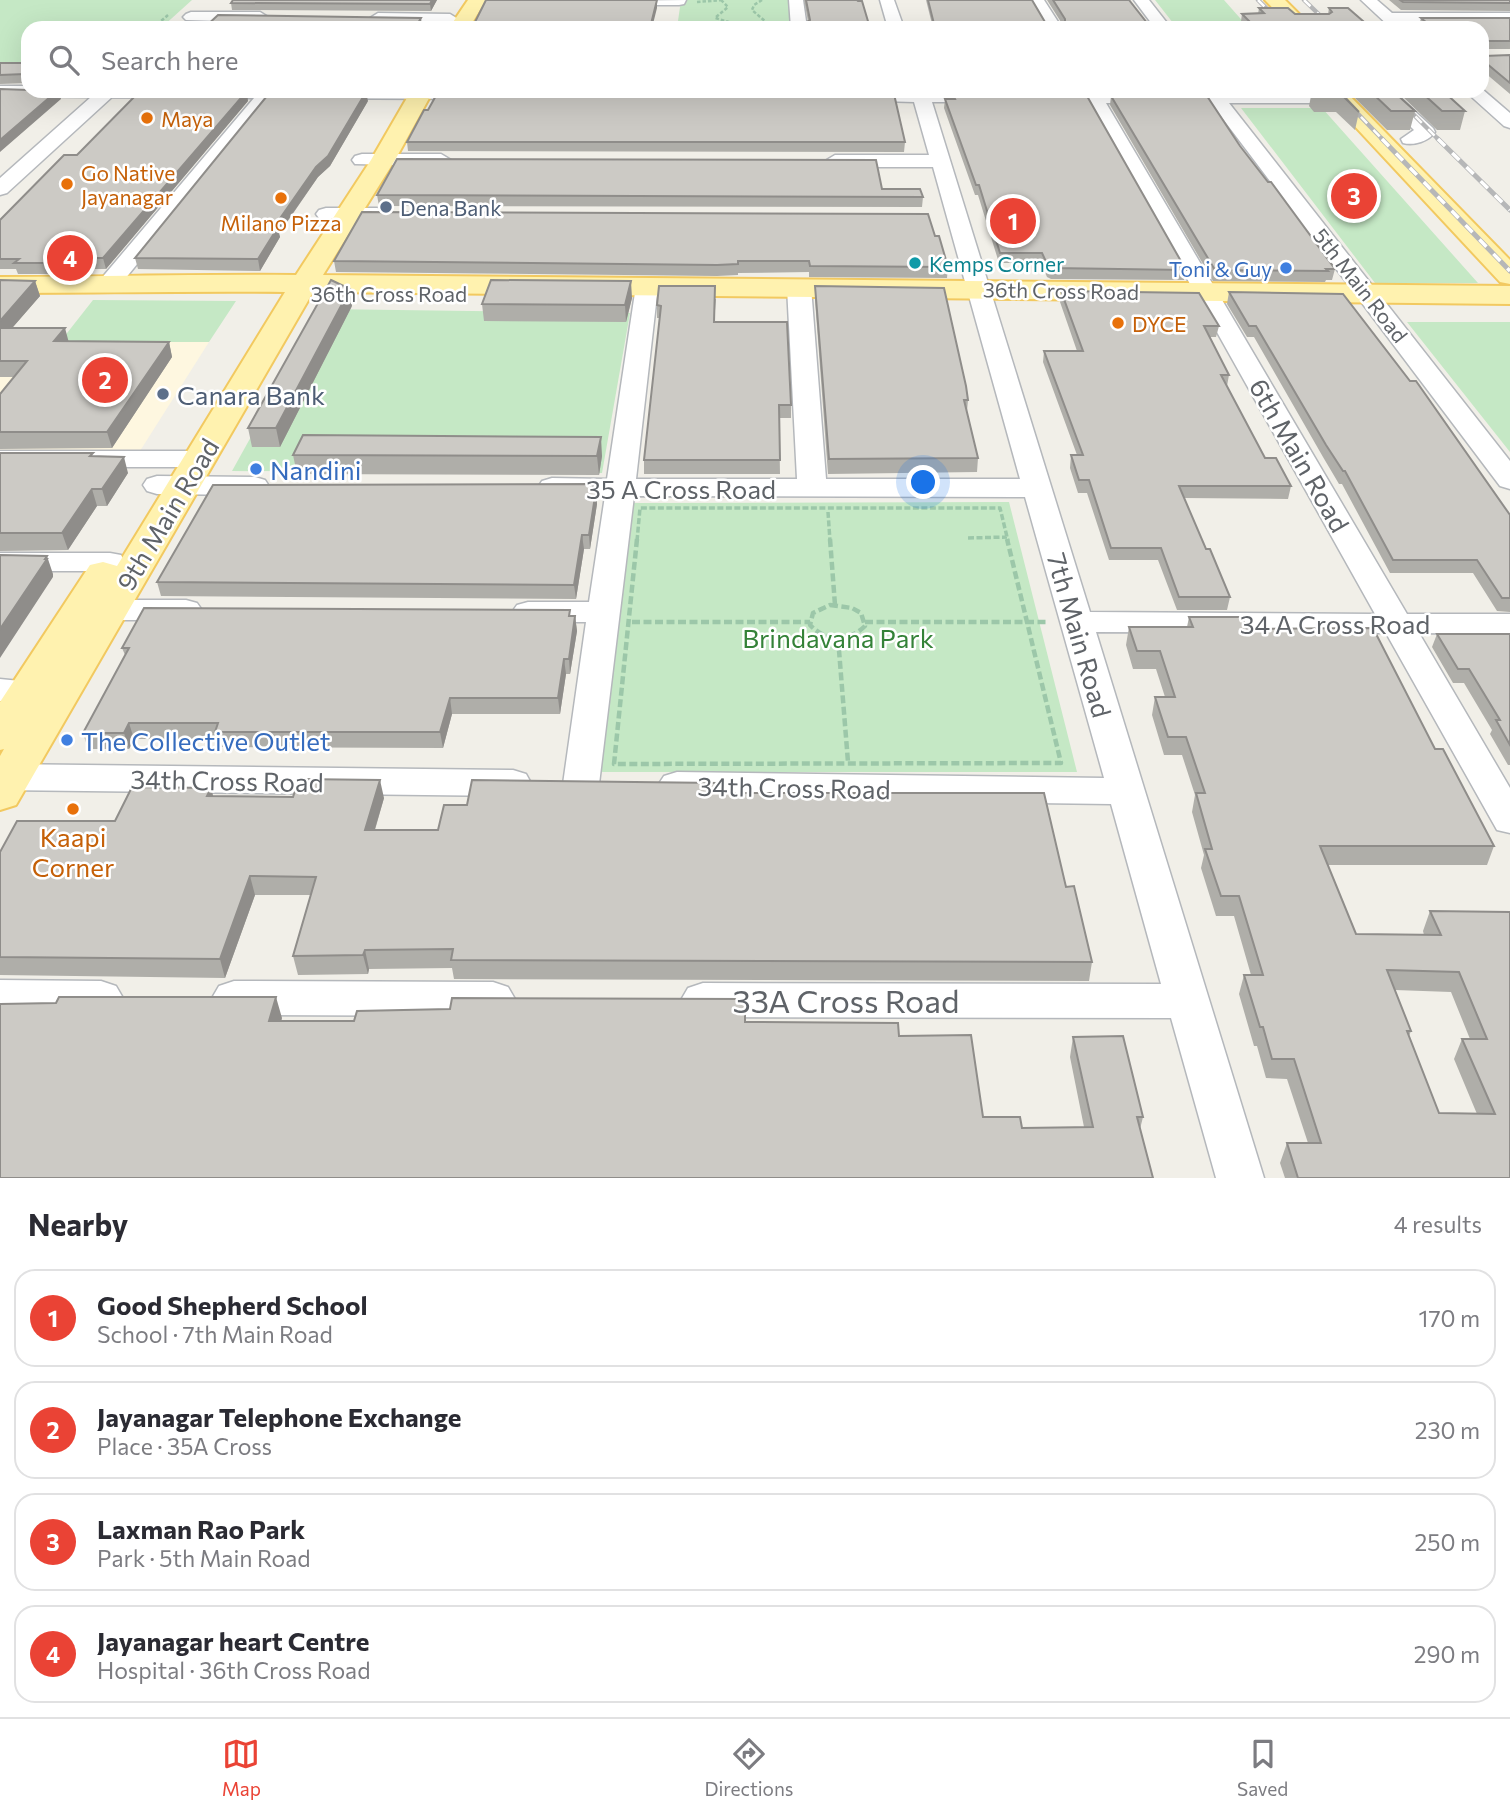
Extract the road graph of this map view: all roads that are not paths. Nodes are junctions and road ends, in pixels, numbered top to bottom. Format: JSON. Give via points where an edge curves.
{"nodes":[{"id":1,"x":210,"y":0,"type":"edge"},
{"id":2,"x":461,"y":0,"type":"edge"},
{"id":3,"x":477,"y":0,"type":"edge"},
{"id":4,"x":796,"y":0,"type":"edge"},
{"id":5,"x":887,"y":0,"type":"edge"},
{"id":6,"x":1037,"y":0,"type":"edge"},
{"id":7,"x":1141,"y":0,"type":"edge"},
{"id":8,"x":1274,"y":0,"type":"edge"},
{"id":9,"x":1368,"y":0,"type":"edge"},
{"id":10,"x":598,"y":1,"type":"edge"},
{"id":11,"x":678,"y":5,"type":"edge"},
{"id":12,"x":272,"y":18,"type":"edge"},
{"id":13,"x":367,"y":18,"type":"edge"},
{"id":14,"x":1510,"y":18,"type":"edge"},
{"id":15,"x":186,"y":21,"type":"edge"},
{"id":16,"x":207,"y":21,"type":"edge"},
{"id":17,"x":403,"y":21,"type":"edge"},
{"id":18,"x":453,"y":21,"type":"edge"},
{"id":19,"x":455,"y":21,"type":"edge"},
{"id":20,"x":798,"y":21,"type":"edge"},
{"id":21,"x":894,"y":21,"type":"edge"},
{"id":22,"x":1050,"y":21,"type":"edge"},
{"id":23,"x":1158,"y":21,"type":"edge"},
{"id":24,"x":1296,"y":21,"type":"edge"},
{"id":25,"x":1392,"y":21,"type":"edge"},
{"id":26,"x":1440,"y":21,"type":"edge"},
{"id":27,"x":0,"y":91,"type":"edge"},
{"id":28,"x":21,"y":91,"type":"edge"},
{"id":29,"x":1489,"y":96,"type":"edge"},
{"id":30,"x":100,"y":98,"type":"edge"},
{"id":31,"x":263,"y":98,"type":"edge"},
{"id":32,"x":409,"y":98,"type":"edge"},
{"id":33,"x":922,"y":98,"type":"edge"},
{"id":34,"x":1094,"y":98,"type":"edge"},
{"id":35,"x":1216,"y":98,"type":"edge"},
{"id":36,"x":1350,"y":98,"type":"edge"},
{"id":37,"x":1352,"y":98,"type":"edge"},
{"id":38,"x":1390,"y":98,"type":"edge"},
{"id":39,"x":1482,"y":98,"type":"edge"},
{"id":40,"x":1510,"y":99,"type":"edge"},
{"id":41,"x":1510,"y":122,"type":"edge"},
{"id":42,"x":1410,"y":139,"type":"junction"},
{"id":43,"x":1429,"y":157,"type":"dead end"},
{"id":44,"x":372,"y":160,"type":"junction"},
{"id":45,"x":467,"y":160,"type":"edge"},
{"id":46,"x":815,"y":160,"type":"edge"},
{"id":47,"x":941,"y":161,"type":"junction"},
{"id":48,"x":0,"y":190,"type":"edge"},
{"id":49,"x":338,"y":214,"type":"junction"},
{"id":50,"x":392,"y":214,"type":"edge"},
{"id":51,"x":1510,"y":276,"type":"edge"},
{"id":52,"x":0,"y":285,"type":"edge"},
{"id":53,"x":108,"y":285,"type":"junction"},
{"id":54,"x":291,"y":288,"type":"junction"},
{"id":55,"x":646,"y":290,"type":"junction"},
{"id":56,"x":799,"y":291,"type":"junction"},
{"id":57,"x":980,"y":293,"type":"junction"},
{"id":58,"x":1510,"y":295,"type":"edge"},
{"id":59,"x":1208,"y":296,"type":"junction"},
{"id":60,"x":1370,"y":298,"type":"junction"},
{"id":61,"x":1510,"y":303,"type":"edge"},
{"id":62,"x":0,"y":459,"type":"edge"},
{"id":63,"x":179,"y":472,"type":"junction"},
{"id":64,"x":1510,"y":480,"type":"edge"},
{"id":65,"x":278,"y":486,"type":"edge"},
{"id":66,"x":524,"y":487,"type":"edge"},
{"id":67,"x":620,"y":487,"type":"junction"},
{"id":68,"x":1037,"y":488,"type":"junction"},
{"id":69,"x":820,"y":498,"type":"junction"},
{"id":70,"x":0,"y":562,"type":"edge"},
{"id":71,"x":110,"y":562,"type":"junction"},
{"id":72,"x":111,"y":610,"type":"junction"},
{"id":73,"x":221,"y":611,"type":"edge"},
{"id":74,"x":495,"y":612,"type":"edge"},
{"id":75,"x":611,"y":619,"type":"junction"},
{"id":76,"x":1076,"y":622,"type":"junction"},
{"id":77,"x":1397,"y":624,"type":"junction"},
{"id":78,"x":1510,"y":624,"type":"edge"},
{"id":79,"x":14,"y":690,"type":"edge"},
{"id":80,"x":0,"y":736,"type":"edge"},
{"id":81,"x":3,"y":782,"type":"edge"},
{"id":82,"x":648,"y":785,"type":"edge"},
{"id":83,"x":1126,"y":791,"type":"junction"},
{"id":84,"x":1510,"y":820,"type":"edge"},
{"id":85,"x":0,"y":998,"type":"edge"},
{"id":86,"x":136,"y":998,"type":"edge"},
{"id":87,"x":192,"y":998,"type":"edge"},
{"id":88,"x":525,"y":999,"type":"edge"},
{"id":89,"x":664,"y":999,"type":"edge"},
{"id":90,"x":1188,"y":1001,"type":"junction"},
{"id":91,"x":1240,"y":1178,"type":"edge"}],
"edges":[{"from":1,"to":15,"type":"street"},
{"from":2,"to":18,"type":"main road"},
{"from":3,"to":19,"type":"main road"},
{"from":4,"to":20,"type":"street"},
{"from":5,"to":21,"type":"street"},
{"from":6,"to":22,"type":"street"},
{"from":7,"to":23,"type":"street"},
{"from":8,"to":24,"type":"main road"},
{"from":9,"to":25,"type":"street"},
{"from":10,"to":11,"type":"street"},
{"from":12,"to":16,"type":"street"},
{"from":13,"to":17,"type":"street"},
{"from":14,"to":26,"type":"street"},
{"from":27,"to":28,"type":"street"},
{"from":29,"to":40,"type":"street"},
{"from":30,"to":48,"type":"street"},
{"from":31,"to":53,"type":"street"},
{"from":32,"to":44,"type":"main road","name":"9th Main Road"},
{"from":33,"to":47,"type":"street","name":"7th Main Road"},
{"from":34,"to":59,"type":"street","name":"6th Main Road"},
{"from":35,"to":60,"type":"street","name":"5th Main Road"},
{"from":36,"to":51,"type":"main road"},
{"from":37,"to":42,"type":"main road"},
{"from":38,"to":42,"type":"street","via":[[1426,132]]},
{"from":39,"to":41,"type":"street"},
{"from":42,"to":43,"type":"main road"},
{"from":44,"to":45,"type":"street"},
{"from":44,"to":49,"type":"main road","name":"9th Main Road"},
{"from":46,"to":47,"type":"street"},
{"from":47,"to":57,"type":"street","name":"7th Main Road","via":[[944,216]]},
{"from":49,"to":50,"type":"street"},
{"from":49,"to":54,"type":"main road","name":"9th Main Road"},
{"from":52,"to":53,"type":"main road","name":"36th Cross Road"},
{"from":53,"to":54,"type":"main road","name":"36th Cross Road","via":[[130,290]]},
{"from":54,"to":55,"type":"main road","name":"36th Cross Road"},
{"from":54,"to":63,"type":"main road","name":"9th Main Road"},
{"from":55,"to":56,"type":"main road","name":"36th Cross Road"},
{"from":55,"to":67,"type":"street"},
{"from":56,"to":57,"type":"main road","name":"36th Cross Road"},
{"from":56,"to":69,"type":"street"},
{"from":57,"to":59,"type":"main road","name":"36th Cross Road"},
{"from":57,"to":68,"type":"street","name":"7th Main Road"},
{"from":58,"to":60,"type":"main road","name":"36th Cross Road"},
{"from":59,"to":60,"type":"main road","name":"36th Cross Road"},
{"from":59,"to":77,"type":"street","name":"6th Main Road"},
{"from":60,"to":61,"type":"main road","name":"36th Cross Road"},
{"from":60,"to":64,"type":"street","name":"5th Main Road"},
{"from":62,"to":63,"type":"street"},
{"from":63,"to":65,"type":"street"},
{"from":63,"to":71,"type":"main road","name":"9th Main Road"},
{"from":63,"to":72,"type":"main road","name":"9th Main Road"},
{"from":66,"to":67,"type":"street","name":"35 A Cross Road"},
{"from":67,"to":69,"type":"street","name":"35 A Cross Road"},
{"from":67,"to":75,"type":"street"},
{"from":68,"to":69,"type":"street","name":"35 A Cross Road"},
{"from":68,"to":76,"type":"street","name":"7th Main Road"},
{"from":70,"to":71,"type":"street"},
{"from":71,"to":79,"type":"main road","name":"9th Main Road"},
{"from":72,"to":73,"type":"street"},
{"from":72,"to":81,"type":"main road","name":"9th Main Road"},
{"from":74,"to":75,"type":"street"},
{"from":75,"to":81,"type":"street","name":"34th Cross Road","via":[[571,784]]},
{"from":76,"to":77,"type":"street","name":"34 A Cross Road"},
{"from":76,"to":83,"type":"street","name":"7th Main Road"},
{"from":77,"to":78,"type":"street","name":"34 A Cross Road"},
{"from":77,"to":84,"type":"street","name":"6th Main Road"},
{"from":79,"to":80,"type":"main road","name":"9th Main Road"},
{"from":82,"to":83,"type":"street","name":"34th Cross Road","via":[[849,775]]},
{"from":83,"to":90,"type":"street","name":"7th Main Road"},
{"from":85,"to":86,"type":"street"},
{"from":87,"to":88,"type":"street"},
{"from":89,"to":90,"type":"street","name":"33A Cross Road"},
{"from":90,"to":91,"type":"street","name":"7th Main Road"}]}
